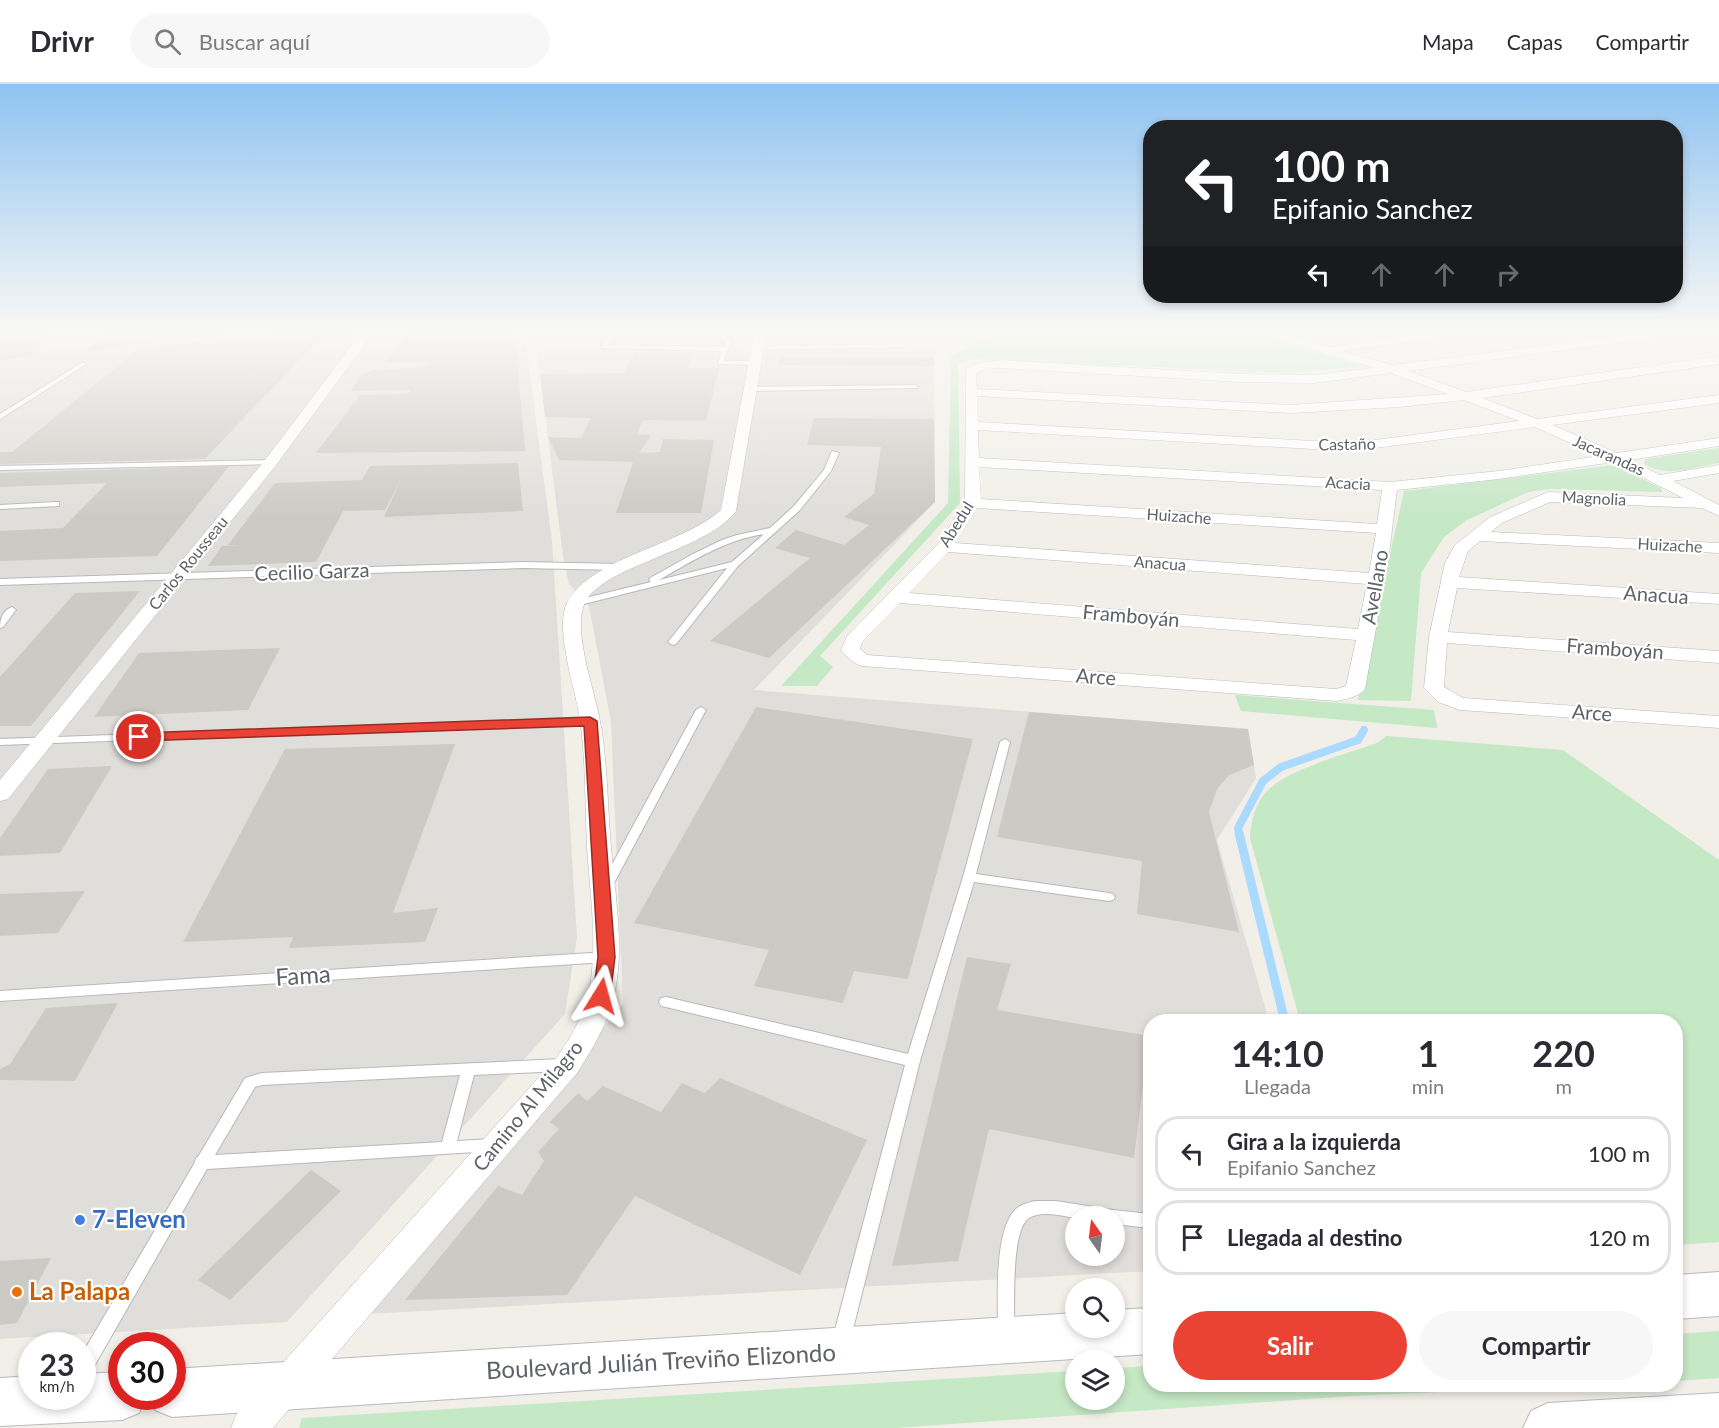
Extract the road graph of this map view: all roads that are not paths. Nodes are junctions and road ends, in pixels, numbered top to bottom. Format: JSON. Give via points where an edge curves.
{"nodes":[{"id":1,"x":40,"y":392,"type":"edge"},
{"id":2,"x":323,"y":392,"type":"edge"},
{"id":3,"x":750,"y":392,"type":"edge"},
{"id":4,"x":970,"y":392,"type":"joint"},
{"id":5,"x":1454,"y":392,"type":"edge"},
{"id":6,"x":1496,"y":392,"type":"edge"},
{"id":7,"x":1466,"y":396,"type":"junction"},
{"id":8,"x":1719,"y":399,"type":"edge"},
{"id":9,"x":0,"y":417,"type":"edge"},
{"id":10,"x":1539,"y":424,"type":"junction"},
{"id":11,"x":972,"y":426,"type":"junction"},
{"id":12,"x":1719,"y":442,"type":"edge"},
{"id":13,"x":835,"y":453,"type":"dead end"},
{"id":14,"x":1616,"y":458,"type":"junction"},
{"id":15,"x":271,"y":462,"type":"junction"},
{"id":16,"x":974,"y":462,"type":"junction"},
{"id":17,"x":0,"y":468,"type":"edge"},
{"id":18,"x":1719,"y":470,"type":"edge"},
{"id":19,"x":1660,"y":479,"type":"junction"},
{"id":20,"x":1390,"y":486,"type":"junction"},
{"id":21,"x":973,"y":503,"type":"junction"},
{"id":22,"x":56,"y":504,"type":"dead end"},
{"id":23,"x":0,"y":507,"type":"edge"},
{"id":24,"x":1712,"y":507,"type":"edge"},
{"id":25,"x":1385,"y":529,"type":"junction"},
{"id":26,"x":773,"y":530,"type":"junction"},
{"id":27,"x":1477,"y":536,"type":"junction"},
{"id":28,"x":944,"y":547,"type":"junction"},
{"id":29,"x":1719,"y":548,"type":"edge"},
{"id":30,"x":735,"y":564,"type":"junction"},
{"id":31,"x":623,"y":567,"type":"junction"},
{"id":32,"x":177,"y":576,"type":"junction"},
{"id":33,"x":1375,"y":579,"type":"junction"},
{"id":34,"x":0,"y":582,"type":"edge"},
{"id":35,"x":1449,"y":582,"type":"junction"},
{"id":36,"x":640,"y":587,"type":"junction"},
{"id":37,"x":896,"y":597,"type":"junction"},
{"id":38,"x":1719,"y":599,"type":"edge"},
{"id":39,"x":576,"y":603,"type":"junction"},
{"id":40,"x":12,"y":610,"type":"dead end"},
{"id":41,"x":0,"y":625,"type":"edge"},
{"id":42,"x":1366,"y":635,"type":"junction"},
{"id":43,"x":1438,"y":637,"type":"junction"},
{"id":44,"x":854,"y":640,"type":"joint"},
{"id":45,"x":673,"y":642,"type":"dead end"},
{"id":46,"x":1719,"y":657,"type":"edge"},
{"id":47,"x":1434,"y":688,"type":"joint"},
{"id":48,"x":1355,"y":689,"type":"joint"},
{"id":49,"x":702,"y":710,"type":"dead end"},
{"id":50,"x":590,"y":721,"type":"junction"},
{"id":51,"x":1719,"y":722,"type":"edge"},
{"id":52,"x":44,"y":740,"type":"junction"},
{"id":53,"x":0,"y":742,"type":"edge"},
{"id":54,"x":1005,"y":742,"type":"dead end"},
{"id":55,"x":0,"y":794,"type":"edge"},
{"id":56,"x":969,"y":877,"type":"junction"},
{"id":57,"x":602,"y":893,"type":"junction"},
{"id":58,"x":1109,"y":897,"type":"dead end"},
{"id":59,"x":607,"y":957,"type":"junction"},
{"id":60,"x":0,"y":996,"type":"edge"},
{"id":61,"x":666,"y":1002,"type":"dead end"},
{"id":62,"x":913,"y":1061,"type":"junction"},
{"id":63,"x":567,"y":1065,"type":"junction"},
{"id":64,"x":469,"y":1069,"type":"junction"},
{"id":65,"x":498,"y":1145,"type":"junction"},
{"id":66,"x":448,"y":1148,"type":"junction"},
{"id":67,"x":201,"y":1163,"type":"junction"},
{"id":68,"x":1065,"y":1211,"type":"edge"},
{"id":69,"x":1125,"y":1218,"type":"edge"},
{"id":70,"x":1143,"y":1220,"type":"edge"},
{"id":71,"x":1719,"y":1294,"type":"edge"},
{"id":72,"x":1683,"y":1297,"type":"edge"},
{"id":73,"x":1143,"y":1332,"type":"edge"},
{"id":74,"x":1006,"y":1341,"type":"junction"},
{"id":75,"x":96,"y":1347,"type":"edge"},
{"id":76,"x":838,"y":1352,"type":"junction"},
{"id":77,"x":288,"y":1386,"type":"junction"},
{"id":78,"x":186,"y":1392,"type":"edge"},
{"id":79,"x":18,"y":1399,"type":"edge"},
{"id":80,"x":0,"y":1402,"type":"edge"},
{"id":81,"x":1719,"y":1417,"type":"edge"},
{"id":82,"x":249,"y":1428,"type":"edge"},
{"id":83,"x":1548,"y":1428,"type":"edge"}],
"edges":[{"from":1,"to":9,"type":"lane"},
{"from":2,"to":15,"type":"street","name":"Carlos Rousseau"},
{"from":3,"to":31,"type":"street","via":[[728,510],[711,526]]},
{"from":4,"to":7,"type":"street","via":[[1291,409]]},
{"from":4,"to":11,"type":"street","name":"Abedul"},
{"from":5,"to":7,"type":"street","name":"Jacarandas"},
{"from":6,"to":7,"type":"street"},
{"from":7,"to":10,"type":"street","name":"Jacarandas"},
{"from":8,"to":10,"type":"street","name":"Castaño"},
{"from":10,"to":11,"type":"street","name":"Castaño","via":[[1404,442],[1344,445]]},
{"from":10,"to":14,"type":"street","name":"Jacarandas"},
{"from":11,"to":16,"type":"street","name":"Abedul"},
{"from":12,"to":14,"type":"street","name":"Acacia"},
{"from":13,"to":26,"type":"lane","via":[[811,492]]},
{"from":14,"to":19,"type":"street","name":"Jacarandas"},
{"from":14,"to":20,"type":"street","name":"Acacia"},
{"from":15,"to":17,"type":"lane"},
{"from":15,"to":32,"type":"street","name":"Carlos Rousseau"},
{"from":16,"to":20,"type":"street","name":"Acacia"},
{"from":16,"to":21,"type":"street","name":"Abedul"},
{"from":18,"to":19,"type":"street"},
{"from":19,"to":24,"type":"street","name":"Jacarandas"},
{"from":20,"to":25,"type":"street","name":"Avellano"},
{"from":21,"to":25,"type":"street","name":"Huizache"},
{"from":21,"to":28,"type":"street","name":"Abedul"},
{"from":22,"to":23,"type":"lane"},
{"from":24,"to":27,"type":"street","name":"Magnolia","via":[[1548,497],[1496,520]]},
{"from":25,"to":33,"type":"street","name":"Avellano"},
{"from":26,"to":30,"type":"lane"},
{"from":26,"to":36,"type":"lane","via":[[725,540]]},
{"from":27,"to":29,"type":"street","name":"Huizache"},
{"from":27,"to":35,"type":"street","name":"Magnolia","via":[[1461,548]]},
{"from":28,"to":33,"type":"street","name":"Anacua"},
{"from":28,"to":37,"type":"street","name":"Abedul"},
{"from":30,"to":36,"type":"lane"},
{"from":30,"to":45,"type":"lane"},
{"from":31,"to":32,"type":"lane","name":"Cecilio Garza","via":[[523,565]]},
{"from":31,"to":39,"type":"street","via":[[590,588]]},
{"from":32,"to":34,"type":"lane","name":"Cecilio Garza"},
{"from":32,"to":52,"type":"street","name":"Carlos Rousseau"},
{"from":33,"to":42,"type":"street","name":"Avellano"},
{"from":35,"to":38,"type":"street","name":"Anacua"},
{"from":35,"to":43,"type":"street","name":"Magnolia"},
{"from":36,"to":39,"type":"lane"},
{"from":37,"to":42,"type":"street","name":"Framboyán"},
{"from":37,"to":44,"type":"street","name":"Abedul"},
{"from":39,"to":50,"type":"street","name":"Camino Al Milagro","via":[[572,620]]},
{"from":40,"to":41,"type":"lane"},
{"from":42,"to":48,"type":"street","name":"Avellano"},
{"from":43,"to":46,"type":"street","name":"Framboyán"},
{"from":43,"to":47,"type":"street","name":"Magnolia"},
{"from":44,"to":48,"type":"street","name":"Arce","via":[[850,650],[862,660],[1337,695]]},
{"from":47,"to":51,"type":"street","name":"Arce","via":[[1460,704]]},
{"from":49,"to":57,"type":"lane"},
{"from":50,"to":52,"type":"lane"},
{"from":50,"to":57,"type":"street","name":"Camino Al Milagro"},
{"from":52,"to":53,"type":"lane"},
{"from":52,"to":55,"type":"street","name":"Carlos Rousseau"},
{"from":54,"to":56,"type":"lane"},
{"from":56,"to":58,"type":"lane"},
{"from":56,"to":62,"type":"lane"},
{"from":57,"to":59,"type":"street","name":"Camino Al Milagro"},
{"from":59,"to":60,"type":"lane","name":"Fama"},
{"from":59,"to":63,"type":"street","name":"Camino Al Milagro","via":[[601,996],[590,1028]]},
{"from":61,"to":62,"type":"lane"},
{"from":62,"to":76,"type":"lane"},
{"from":63,"to":64,"type":"lane"},
{"from":63,"to":65,"type":"street","name":"Camino Al Milagro"},
{"from":64,"to":66,"type":"lane"},
{"from":64,"to":67,"type":"lane","via":[[255,1080],[244,1089]]},
{"from":65,"to":66,"type":"lane"},
{"from":65,"to":77,"type":"street","name":"Camino Al Milagro"},
{"from":66,"to":67,"type":"lane"},
{"from":67,"to":75,"type":"lane"},
{"from":68,"to":74,"type":"lane","via":[[1026,1210],[1016,1218],[1010,1233]]},
{"from":69,"to":70,"type":"lane"},
{"from":71,"to":72,"type":"main road"},
{"from":73,"to":74,"type":"main road","name":"Boulevard Julián Treviño Elizondo"},
{"from":74,"to":76,"type":"main road","name":"Boulevard Julián Treviño Elizondo"},
{"from":76,"to":77,"type":"main road","name":"Boulevard Julián Treviño Elizondo","via":[[567,1365]]},
{"from":77,"to":78,"type":"main road","name":"Boulevard Julián Treviño Elizondo"},
{"from":77,"to":82,"type":"street","name":"Camino Al Milagro"},
{"from":79,"to":80,"type":"main road"},
{"from":81,"to":83,"type":"main road"}]}
